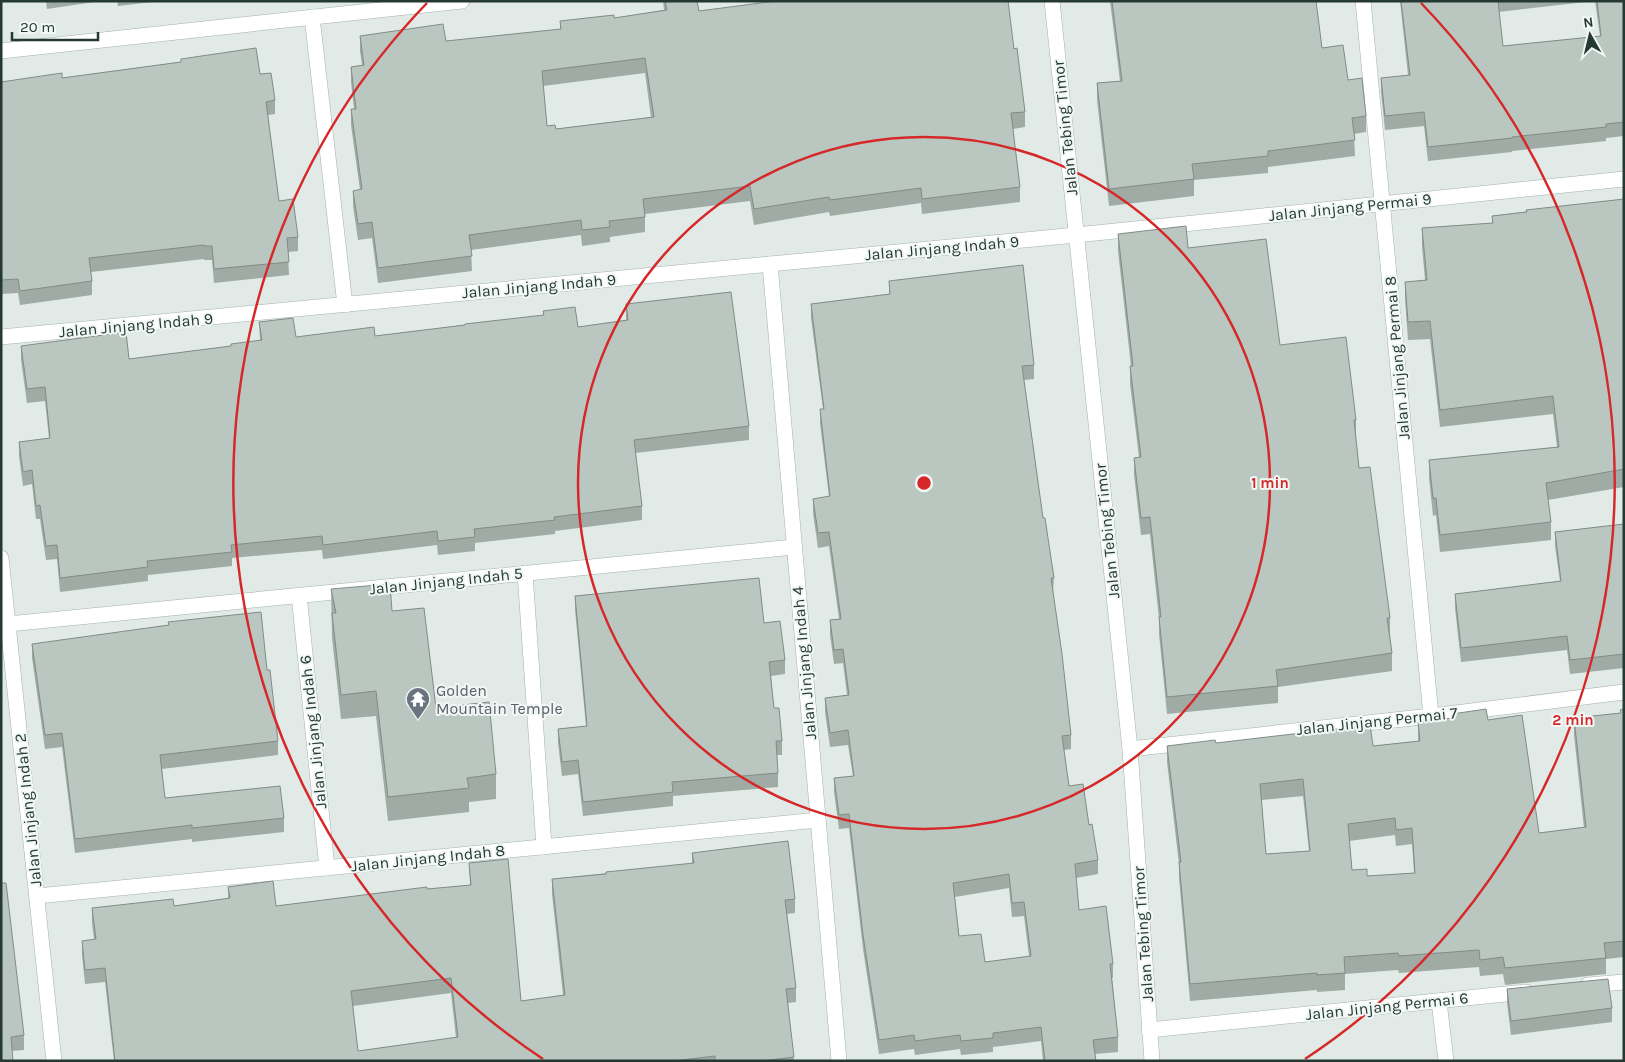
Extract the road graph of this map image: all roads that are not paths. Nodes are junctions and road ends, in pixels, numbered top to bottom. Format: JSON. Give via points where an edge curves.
{"nodes":[{"id":1,"x":462,"y":1,"type":"edge"},
{"id":2,"x":1052,"y":1,"type":"edge"},
{"id":3,"x":1363,"y":1,"type":"edge"},
{"id":4,"x":312,"y":18,"type":"junction"},
{"id":5,"x":1,"y":51,"type":"edge"},
{"id":6,"x":1624,"y":179,"type":"edge"},
{"id":7,"x":1382,"y":204,"type":"junction"},
{"id":8,"x":1076,"y":235,"type":"junction"},
{"id":9,"x":770,"y":264,"type":"junction"},
{"id":10,"x":345,"y":305,"type":"junction"},
{"id":11,"x":1,"y":337,"type":"edge"},
{"id":12,"x":794,"y":547,"type":"junction"},
{"id":13,"x":1,"y":558,"type":"edge"},
{"id":14,"x":525,"y":573,"type":"junction"},
{"id":15,"x":300,"y":595,"type":"junction"},
{"id":16,"x":8,"y":624,"type":"junction"},
{"id":17,"x":7,"y":667,"type":"edge"},
{"id":18,"x":1624,"y":692,"type":"edge"},
{"id":19,"x":1432,"y":716,"type":"junction"},
{"id":20,"x":1130,"y":749,"type":"junction"},
{"id":21,"x":818,"y":820,"type":"junction"},
{"id":22,"x":544,"y":847,"type":"junction"},
{"id":23,"x":327,"y":868,"type":"junction"},
{"id":24,"x":37,"y":896,"type":"junction"},
{"id":25,"x":1624,"y":982,"type":"edge"},
{"id":26,"x":1575,"y":987,"type":"edge"},
{"id":27,"x":1536,"y":991,"type":"edge"},
{"id":28,"x":1439,"y":1001,"type":"junction"},
{"id":29,"x":1149,"y":1030,"type":"junction"},
{"id":30,"x":54,"y":1061,"type":"edge"},
{"id":31,"x":839,"y":1061,"type":"edge"},
{"id":32,"x":1152,"y":1061,"type":"edge"},
{"id":33,"x":1446,"y":1061,"type":"edge"}],
"edges":[{"from":1,"to":4,"type":"street"},
{"from":2,"to":8,"type":"street","name":"Jalan Tebing Timor"},
{"from":3,"to":7,"type":"street","name":"Jalan Jinjang Permai 8"},
{"from":4,"to":5,"type":"street"},
{"from":4,"to":10,"type":"street"},
{"from":6,"to":7,"type":"street","name":"Jalan Jinjang Permai 9"},
{"from":7,"to":8,"type":"street","name":"Jalan Jinjang Permai 9"},
{"from":7,"to":19,"type":"street","name":"Jalan Jinjang Permai 8"},
{"from":8,"to":9,"type":"street","name":"Jalan Jinjang Indah 9"},
{"from":8,"to":20,"type":"street","name":"Jalan Tebing Timor"},
{"from":9,"to":10,"type":"street","name":"Jalan Jinjang Indah 9"},
{"from":9,"to":12,"type":"street","name":"Jalan Jinjang Indah 4"},
{"from":10,"to":11,"type":"street","name":"Jalan Jinjang Indah 9"},
{"from":12,"to":14,"type":"street","name":"Jalan Jinjang Indah 5"},
{"from":12,"to":21,"type":"street","name":"Jalan Jinjang Indah 4"},
{"from":13,"to":16,"type":"street","name":"Jalan Jinjang Indah 2"},
{"from":14,"to":15,"type":"street","name":"Jalan Jinjang Indah 5"},
{"from":14,"to":22,"type":"street"},
{"from":15,"to":16,"type":"street","name":"Jalan Jinjang Indah 5"},
{"from":15,"to":23,"type":"street","name":"Jalan Jinjang Indah 6"},
{"from":16,"to":17,"type":"street","name":"Jalan Jinjang Indah 2"},
{"from":17,"to":24,"type":"street","name":"Jalan Jinjang Indah 2"},
{"from":18,"to":19,"type":"street","name":"Jalan Jinjang Permai 7"},
{"from":19,"to":20,"type":"street","name":"Jalan Jinjang Permai 7"},
{"from":20,"to":29,"type":"street","name":"Jalan Tebing Timor"},
{"from":21,"to":22,"type":"street","name":"Jalan Jinjang Indah 8"},
{"from":21,"to":31,"type":"street","name":"Jalan Jinjang Indah 4"},
{"from":22,"to":23,"type":"street","name":"Jalan Jinjang Indah 8"},
{"from":23,"to":24,"type":"street","name":"Jalan Jinjang Indah 8"},
{"from":24,"to":30,"type":"street","name":"Jalan Jinjang Indah 2"},
{"from":25,"to":26,"type":"street"},
{"from":27,"to":28,"type":"street","name":"Jalan Jinjang Permai 6"},
{"from":28,"to":29,"type":"street","name":"Jalan Jinjang Permai 6"},
{"from":28,"to":33,"type":"street"},
{"from":29,"to":32,"type":"street","name":"Jalan Tebing Timor"}]}
